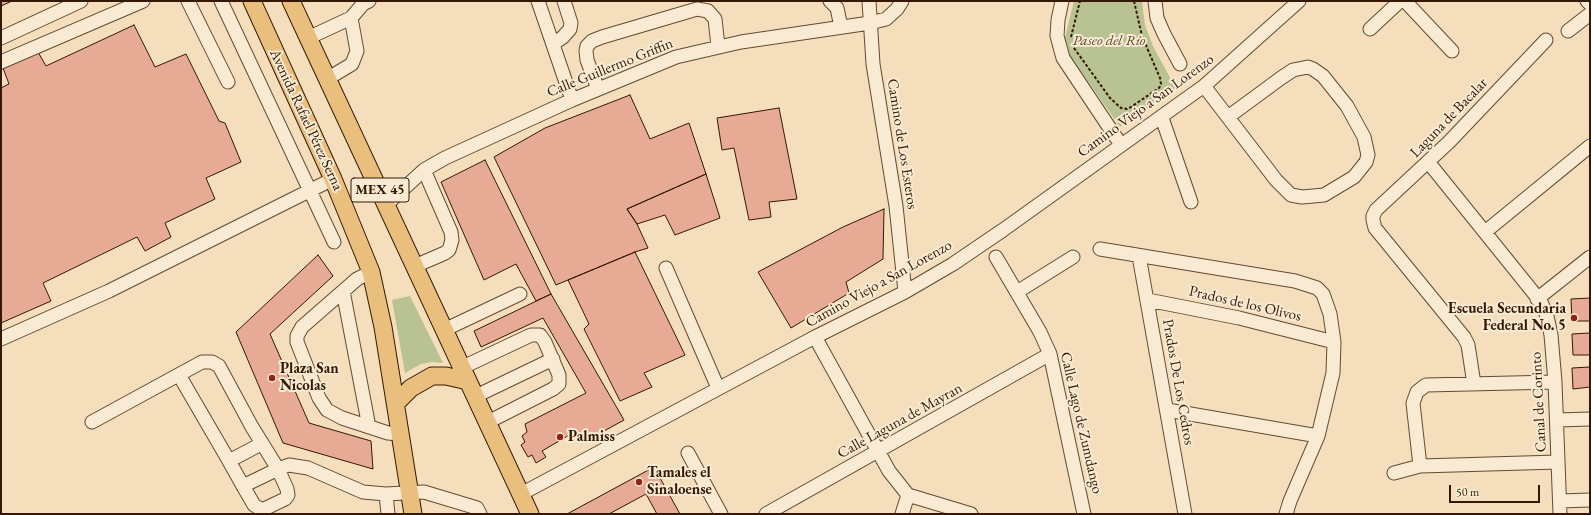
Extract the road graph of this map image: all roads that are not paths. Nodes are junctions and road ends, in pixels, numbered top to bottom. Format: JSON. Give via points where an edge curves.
{"nodes":[{"id":1,"x":81,"y":1,"type":"edge"},
{"id":2,"x":143,"y":1,"type":"edge"},
{"id":3,"x":188,"y":1,"type":"edge"},
{"id":4,"x":221,"y":1,"type":"edge"},
{"id":5,"x":252,"y":1,"type":"edge"},
{"id":6,"x":291,"y":1,"type":"edge"},
{"id":7,"x":369,"y":1,"type":"edge"},
{"id":8,"x":538,"y":1,"type":"edge"},
{"id":9,"x":564,"y":1,"type":"edge"},
{"id":10,"x":830,"y":1,"type":"edge"},
{"id":11,"x":869,"y":1,"type":"edge"},
{"id":12,"x":902,"y":1,"type":"edge"},
{"id":13,"x":1062,"y":1,"type":"edge"},
{"id":14,"x":1155,"y":1,"type":"edge"},
{"id":15,"x":1299,"y":1,"type":"edge"},
{"id":16,"x":1400,"y":1,"type":"edge"},
{"id":17,"x":1405,"y":1,"type":"edge"},
{"id":18,"x":1587,"y":1,"type":"edge"},
{"id":19,"x":1590,"y":4,"type":"edge"},
{"id":20,"x":1590,"y":14,"type":"edge"},
{"id":21,"x":351,"y":18,"type":"junction"},
{"id":22,"x":870,"y":23,"type":"junction"},
{"id":23,"x":841,"y":27,"type":"junction"},
{"id":24,"x":1370,"y":29,"type":"dead end"},
{"id":25,"x":1568,"y":31,"type":"dead end"},
{"id":26,"x":1,"y":38,"type":"edge"},
{"id":27,"x":308,"y":38,"type":"junction"},
{"id":28,"x":1546,"y":40,"type":"dead end"},
{"id":29,"x":553,"y":44,"type":"junction"},
{"id":30,"x":718,"y":46,"type":"junction"},
{"id":31,"x":1452,"y":51,"type":"dead end"},
{"id":32,"x":1,"y":62,"type":"edge"},
{"id":33,"x":1180,"y":64,"type":"dead end"},
{"id":34,"x":327,"y":79,"type":"junction"},
{"id":35,"x":228,"y":82,"type":"dead end"},
{"id":36,"x":1204,"y":86,"type":"junction"},
{"id":37,"x":598,"y":89,"type":"junction"},
{"id":38,"x":572,"y":100,"type":"junction"},
{"id":39,"x":1228,"y":117,"type":"junction"},
{"id":40,"x":1162,"y":118,"type":"junction"},
{"id":41,"x":1121,"y":145,"type":"junction"},
{"id":42,"x":1590,"y":146,"type":"edge"},
{"id":43,"x":1429,"y":163,"type":"junction"},
{"id":44,"x":424,"y":170,"type":"junction"},
{"id":45,"x":334,"y":179,"type":"junction"},
{"id":46,"x":310,"y":190,"type":"junction"},
{"id":47,"x":1191,"y":202,"type":"dead end"},
{"id":48,"x":387,"y":204,"type":"junction"},
{"id":49,"x":1485,"y":232,"type":"junction"},
{"id":50,"x":334,"y":242,"type":"dead end"},
{"id":51,"x":1100,"y":249,"type":"dead end"},
{"id":52,"x":1139,"y":256,"type":"junction"},
{"id":53,"x":1590,"y":256,"type":"edge"},
{"id":54,"x":996,"y":257,"type":"dead end"},
{"id":55,"x":1073,"y":257,"type":"dead end"},
{"id":56,"x":415,"y":266,"type":"junction"},
{"id":57,"x":666,"y":268,"type":"dead end"},
{"id":58,"x":371,"y":272,"type":"junction"},
{"id":59,"x":343,"y":291,"type":"junction"},
{"id":60,"x":905,"y":292,"type":"junction"},
{"id":61,"x":1017,"y":292,"type":"junction"},
{"id":62,"x":520,"y":294,"type":"dead end"},
{"id":63,"x":1537,"y":299,"type":"junction"},
{"id":64,"x":1148,"y":300,"type":"junction"},
{"id":65,"x":444,"y":330,"type":"junction"},
{"id":66,"x":815,"y":337,"type":"junction"},
{"id":67,"x":1,"y":339,"type":"edge"},
{"id":68,"x":1334,"y":342,"type":"junction"},
{"id":69,"x":1050,"y":354,"type":"junction"},
{"id":70,"x":553,"y":359,"type":"junction"},
{"id":71,"x":464,"y":374,"type":"junction"},
{"id":72,"x":179,"y":375,"type":"junction"},
{"id":73,"x":1555,"y":382,"type":"junction"},
{"id":74,"x":1474,"y":384,"type":"junction"},
{"id":75,"x":718,"y":388,"type":"junction"},
{"id":76,"x":476,"y":396,"type":"junction"},
{"id":77,"x":396,"y":404,"type":"junction"},
{"id":78,"x":1167,"y":410,"type":"junction"},
{"id":79,"x":1590,"y":419,"type":"edge"},
{"id":80,"x":1557,"y":420,"type":"junction"},
{"id":81,"x":92,"y":422,"type":"dead end"},
{"id":82,"x":488,"y":422,"type":"junction"},
{"id":83,"x":369,"y":427,"type":"junction"},
{"id":84,"x":400,"y":434,"type":"junction"},
{"id":85,"x":1318,"y":436,"type":"junction"},
{"id":86,"x":261,"y":444,"type":"junction"},
{"id":87,"x":878,"y":452,"type":"junction"},
{"id":88,"x":688,"y":453,"type":"dead end"},
{"id":89,"x":229,"y":461,"type":"junction"},
{"id":90,"x":1558,"y":462,"type":"junction"},
{"id":91,"x":1420,"y":466,"type":"junction"},
{"id":92,"x":278,"y":469,"type":"junction"},
{"id":93,"x":1394,"y":473,"type":"dead end"},
{"id":94,"x":243,"y":486,"type":"junction"},
{"id":95,"x":409,"y":492,"type":"junction"},
{"id":96,"x":386,"y":494,"type":"junction"},
{"id":97,"x":521,"y":494,"type":"junction"},
{"id":98,"x":908,"y":495,"type":"junction"},
{"id":99,"x":1590,"y":500,"type":"edge"},
{"id":100,"x":1560,"y":501,"type":"junction"},
{"id":101,"x":388,"y":514,"type":"edge"},
{"id":102,"x":413,"y":514,"type":"edge"},
{"id":103,"x":480,"y":514,"type":"edge"},
{"id":104,"x":530,"y":514,"type":"edge"},
{"id":105,"x":722,"y":514,"type":"edge"},
{"id":106,"x":766,"y":514,"type":"edge"},
{"id":107,"x":902,"y":514,"type":"edge"},
{"id":108,"x":972,"y":514,"type":"edge"},
{"id":109,"x":1084,"y":514,"type":"edge"},
{"id":110,"x":1185,"y":514,"type":"edge"},
{"id":111,"x":1286,"y":514,"type":"edge"},
{"id":112,"x":1560,"y":514,"type":"edge"}],
"edges":[{"from":1,"to":26,"type":"street"},
{"from":2,"to":32,"type":"street"},
{"from":3,"to":35,"type":"street"},
{"from":4,"to":46,"type":"street"},
{"from":5,"to":45,"type":"main road","name":"Avenida Rafael Pérez Serna","number":"MEX 45"},
{"from":6,"to":27,"type":"main road","number":"MEX 45"},
{"from":7,"to":21,"type":"street"},
{"from":8,"to":29,"type":"street"},
{"from":9,"to":29,"type":"street","via":[[571,23],[570,29],[563,38]]},
{"from":10,"to":23,"type":"street","via":[[837,8]]},
{"from":11,"to":22,"type":"street","name":"Camino de Los Esteros"},
{"from":12,"to":22,"type":"street","name":"Calle Guillermo Griffin","via":[[886,19]]},
{"from":13,"to":41,"type":"street","via":[[1057,36],[1063,58]]},
{"from":14,"to":33,"type":"street","via":[[1157,18]]},
{"from":15,"to":36,"type":"street","name":"Camino Viejo a San Lorenzo"},
{"from":16,"to":24,"type":"street"},
{"from":17,"to":31,"type":"street"},
{"from":18,"to":19,"type":"street"},
{"from":20,"to":25,"type":"street"},
{"from":21,"to":27,"type":"street"},
{"from":21,"to":34,"type":"street","via":[[357,51],[352,64]]},
{"from":22,"to":23,"type":"street","name":"Calle Guillermo Griffin"},
{"from":22,"to":60,"type":"street","name":"Camino de Los Esteros","via":[[873,64],[896,206]]},
{"from":23,"to":30,"type":"street","name":"Calle Guillermo Griffin"},
{"from":27,"to":34,"type":"main road","number":"MEX 45"},
{"from":28,"to":43,"type":"street","name":"Laguna de Bacalar"},
{"from":29,"to":38,"type":"street"},
{"from":30,"to":37,"type":"street","name":"Calle Guillermo Griffin","via":[[676,57]]},
{"from":30,"to":37,"type":"street","via":[[715,19],[708,11],[697,9],[602,37],[592,41],[586,51]]},
{"from":34,"to":48,"type":"main road","number":"MEX 45"},
{"from":36,"to":39,"type":"street"},
{"from":36,"to":40,"type":"street","name":"Camino Viejo a San Lorenzo"},
{"from":37,"to":38,"type":"street","name":"Calle Guillermo Griffin"},
{"from":38,"to":44,"type":"street","name":"Calle Guillermo Griffin","via":[[474,144]]},
{"from":39,"to":39,"type":"street","via":[[1276,180],[1291,195],[1324,195],[1354,177],[1366,162],[1368,155],[1365,142],[1347,106],[1323,76],[1308,67],[1293,70]]},
{"from":40,"to":41,"type":"street","name":"Camino Viejo a San Lorenzo"},
{"from":40,"to":47,"type":"street"},
{"from":41,"to":60,"type":"street","name":"Camino Viejo a San Lorenzo","via":[[1003,230]]},
{"from":42,"to":49,"type":"street"},
{"from":43,"to":49,"type":"street","name":"Canal de Corinto"},
{"from":43,"to":74,"type":"street","name":"Laguna de Bacalar","via":[[1376,210],[1373,220],[1376,228],[1464,337],[1468,345]]},
{"from":44,"to":48,"type":"street","name":"Calle Guillermo Griffin"},
{"from":44,"to":56,"type":"street","via":[[451,232],[452,240],[449,250],[445,253]]},
{"from":45,"to":46,"type":"street"},
{"from":45,"to":58,"type":"main road","name":"Avenida Rafael Pérez Serna","number":"MEX 45"},
{"from":46,"to":50,"type":"street"},
{"from":46,"to":67,"type":"street","via":[[109,291]]},
{"from":48,"to":56,"type":"main road","number":"MEX 45"},
{"from":49,"to":63,"type":"street","name":"Canal de Corinto"},
{"from":51,"to":52,"type":"street"},
{"from":52,"to":64,"type":"street","name":"Prados De Los Cedros"},
{"from":52,"to":68,"type":"street","via":[[1308,284],[1324,294]]},
{"from":53,"to":63,"type":"street"},
{"from":54,"to":61,"type":"street","name":"Calle Lago de Zumdango"},
{"from":55,"to":61,"type":"street"},
{"from":56,"to":65,"type":"main road","number":"MEX 45"},
{"from":57,"to":75,"type":"street"},
{"from":58,"to":59,"type":"street","via":[[357,279]]},
{"from":58,"to":77,"type":"main road","name":"Avenida Rafael Pérez Serna","number":"MEX 45","via":[[378,295]]},
{"from":59,"to":83,"type":"street"},
{"from":59,"to":83,"type":"street","via":[[302,327],[297,342],[323,405],[333,414]]},
{"from":60,"to":66,"type":"street","name":"Camino Viejo a San Lorenzo"},
{"from":61,"to":69,"type":"street","name":"Calle Lago de Zumdango"},
{"from":62,"to":65,"type":"street"},
{"from":63,"to":73,"type":"street","name":"Canal de Corinto","via":[[1547,316]]},
{"from":64,"to":68,"type":"street","name":"Prados de los Olivos","via":[[1239,318]]},
{"from":64,"to":78,"type":"street","name":"Prados De Los Cedros"},
{"from":65,"to":71,"type":"main road","number":"MEX 45"},
{"from":66,"to":75,"type":"street","name":"Camino Viejo a San Lorenzo"},
{"from":66,"to":87,"type":"street"},
{"from":68,"to":85,"type":"street","via":[[1333,373]]},
{"from":69,"to":87,"type":"street","name":"Calle Laguna de Mayran"},
{"from":69,"to":109,"type":"street","name":"Calle Lago de Zumdango"},
{"from":70,"to":71,"type":"street","via":[[542,338],[536,334]]},
{"from":70,"to":76,"type":"street"},
{"from":70,"to":82,"type":"street","via":[[560,380],[557,386]]},
{"from":71,"to":76,"type":"main road","number":"MEX 45"},
{"from":71,"to":77,"type":"main road","via":[[432,376],[410,388]]},
{"from":72,"to":81,"type":"street"},
{"from":72,"to":86,"type":"street","via":[[202,362],[212,362],[219,366]]},
{"from":72,"to":89,"type":"street"},
{"from":73,"to":74,"type":"street"},
{"from":73,"to":80,"type":"street","name":"Canal de Corinto"},
{"from":74,"to":91,"type":"street","via":[[1426,385],[1417,392],[1413,402]]},
{"from":75,"to":97,"type":"street","name":"Camino Viejo a San Lorenzo"},
{"from":76,"to":82,"type":"main road","number":"MEX 45"},
{"from":77,"to":84,"type":"main road","number":"MEX 45"},
{"from":78,"to":85,"type":"street"},
{"from":78,"to":110,"type":"street","name":"Prados De Los Cedros"},
{"from":79,"to":80,"type":"street"},
{"from":80,"to":90,"type":"street","name":"Canal de Corinto"},
{"from":82,"to":97,"type":"main road","number":"MEX 45"},
{"from":83,"to":84,"type":"street"},
{"from":84,"to":95,"type":"main road","number":"MEX 45"},
{"from":85,"to":111,"type":"street"},
{"from":86,"to":89,"type":"street"},
{"from":86,"to":92,"type":"street"},
{"from":87,"to":98,"type":"street","via":[[888,471]]},
{"from":87,"to":106,"type":"street","name":"Calle Laguna de Mayran"},
{"from":88,"to":105,"type":"street"},
{"from":89,"to":94,"type":"street"},
{"from":90,"to":91,"type":"street"},
{"from":90,"to":100,"type":"street","name":"Canal de Corinto"},
{"from":91,"to":93,"type":"street"},
{"from":92,"to":94,"type":"street"},
{"from":92,"to":94,"type":"street","via":[[287,489],[285,500],[262,510],[254,505]]},
{"from":92,"to":96,"type":"street","via":[[289,465],[308,468],[363,492]]},
{"from":95,"to":96,"type":"street"},
{"from":95,"to":102,"type":"main road","number":"MEX 45"},
{"from":95,"to":103,"type":"street","via":[[424,492],[477,508]]},
{"from":96,"to":101,"type":"street"},
{"from":97,"to":104,"type":"main road","number":"MEX 45"},
{"from":98,"to":107,"type":"street"},
{"from":98,"to":108,"type":"street"},
{"from":99,"to":100,"type":"street"},
{"from":100,"to":112,"type":"street","name":"Canal de Corinto"}]}
